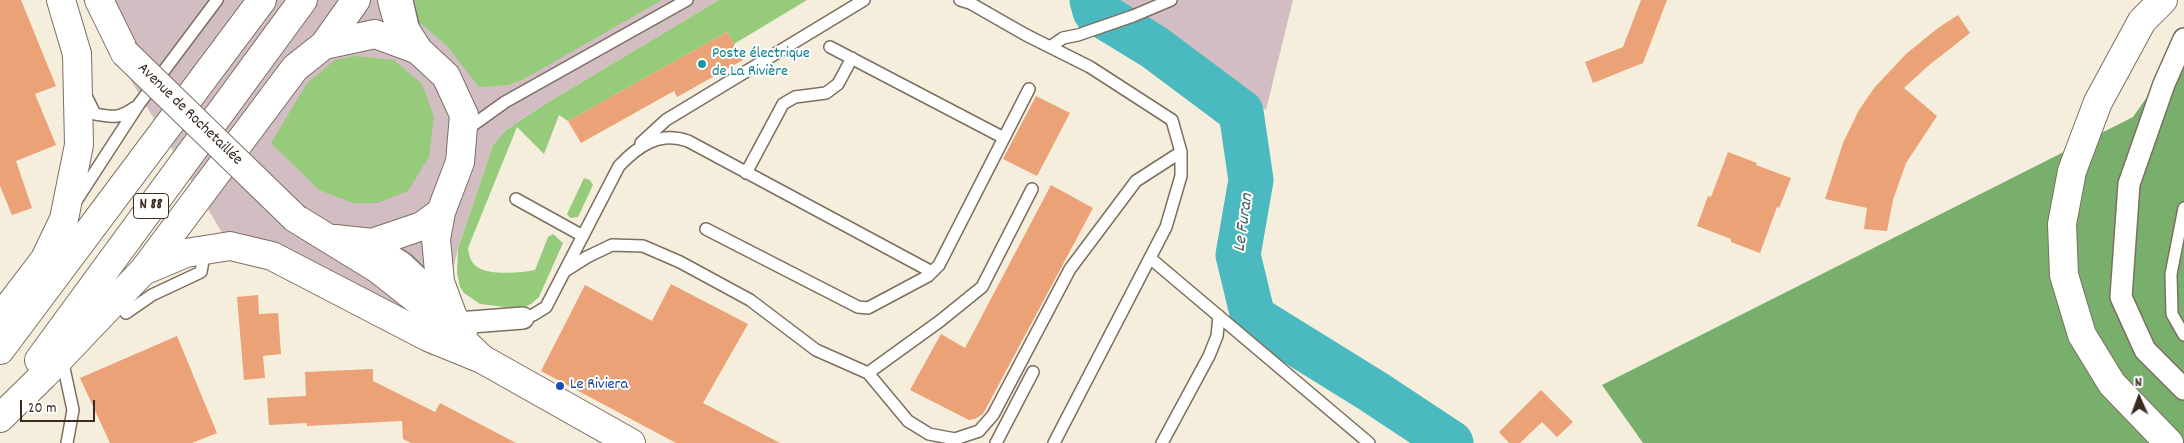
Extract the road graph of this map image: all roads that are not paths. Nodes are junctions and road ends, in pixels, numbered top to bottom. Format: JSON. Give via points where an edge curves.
{"nodes":[{"id":1,"x":61,"y":0,"type":"edge"},
{"id":2,"x":99,"y":0,"type":"edge"},
{"id":3,"x":218,"y":0,"type":"edge"},
{"id":4,"x":262,"y":0,"type":"edge"},
{"id":5,"x":303,"y":0,"type":"edge"},
{"id":6,"x":356,"y":0,"type":"edge"},
{"id":7,"x":392,"y":0,"type":"edge"},
{"id":8,"x":407,"y":0,"type":"edge"},
{"id":9,"x":687,"y":0,"type":"edge"},
{"id":10,"x":864,"y":0,"type":"edge"},
{"id":11,"x":960,"y":0,"type":"edge"},
{"id":12,"x":1171,"y":0,"type":"edge"},
{"id":13,"x":2164,"y":0,"type":"edge"},
{"id":14,"x":2184,"y":39,"type":"edge"},
{"id":15,"x":324,"y":46,"type":"junction"},
{"id":16,"x":830,"y":47,"type":"dead end"},
{"id":17,"x":1050,"y":47,"type":"junction"},
{"id":18,"x":418,"y":50,"type":"junction"},
{"id":19,"x":77,"y":54,"type":"junction"},
{"id":20,"x":852,"y":58,"type":"junction"},
{"id":21,"x":1029,"y":89,"type":"dead end"},
{"id":22,"x":139,"y":104,"type":"junction"},
{"id":23,"x":462,"y":132,"type":"junction"},
{"id":24,"x":1004,"y":138,"type":"junction"},
{"id":25,"x":633,"y":151,"type":"junction"},
{"id":26,"x":1181,"y":152,"type":"junction"},
{"id":27,"x":746,"y":173,"type":"junction"},
{"id":28,"x":1032,"y":189,"type":"dead end"},
{"id":29,"x":516,"y":200,"type":"dead end"},
{"id":30,"x":2184,"y":208,"type":"edge"},
{"id":31,"x":441,"y":212,"type":"junction"},
{"id":32,"x":64,"y":219,"type":"junction"},
{"id":33,"x":706,"y":229,"type":"dead end"},
{"id":34,"x":583,"y":236,"type":"junction"},
{"id":35,"x":329,"y":239,"type":"junction"},
{"id":36,"x":372,"y":242,"type":"junction"},
{"id":37,"x":205,"y":250,"type":"junction"},
{"id":38,"x":1150,"y":258,"type":"junction"},
{"id":39,"x":565,"y":270,"type":"junction"},
{"id":40,"x":143,"y":272,"type":"junction"},
{"id":41,"x":932,"y":272,"type":"junction"},
{"id":42,"x":126,"y":314,"type":"dead end"},
{"id":43,"x":454,"y":315,"type":"junction"},
{"id":44,"x":1219,"y":316,"type":"junction"},
{"id":45,"x":0,"y":318,"type":"edge"},
{"id":46,"x":523,"y":318,"type":"joint"},
{"id":47,"x":2184,"y":335,"type":"edge"},
{"id":48,"x":0,"y":350,"type":"edge"},
{"id":49,"x":62,"y":357,"type":"junction"},
{"id":50,"x":482,"y":359,"type":"junction"},
{"id":51,"x":1033,"y":372,"type":"dead end"},
{"id":52,"x":868,"y":373,"type":"junction"},
{"id":53,"x":2184,"y":389,"type":"edge"},
{"id":54,"x":0,"y":413,"type":"edge"},
{"id":55,"x":0,"y":418,"type":"edge"},
{"id":56,"x":68,"y":443,"type":"edge"},
{"id":57,"x":631,"y":443,"type":"edge"},
{"id":58,"x":996,"y":443,"type":"edge"},
{"id":59,"x":1054,"y":443,"type":"edge"},
{"id":60,"x":1162,"y":443,"type":"edge"},
{"id":61,"x":1369,"y":443,"type":"edge"},
{"id":62,"x":2169,"y":443,"type":"edge"}],
"edges":[{"from":1,"to":19,"type":"main road"},
{"from":2,"to":35,"type":"main road","name":"Avenue de Rochetaillée","bridge":true,"via":[[125,53],[295,218]]},
{"from":3,"to":22,"type":"lane"},
{"from":4,"to":48,"type":"main road","number":"N 88"},
{"from":5,"to":54,"type":"main road","number":"N 88"},
{"from":6,"to":15,"type":"main road"},
{"from":7,"to":18,"type":"main road","via":[[396,15]]},
{"from":8,"to":18,"type":"lane"},
{"from":9,"to":23,"type":"lane","via":[[506,102]]},
{"from":10,"to":25,"type":"lane","via":[[666,120]]},
{"from":11,"to":17,"type":"lane"},
{"from":12,"to":17,"type":"lane","via":[[1133,16],[1062,38]]},
{"from":13,"to":62,"type":"main road","via":[[2142,20],[2098,102],[2072,171],[2062,224],[2064,276],[2082,335],[2112,384]]},
{"from":14,"to":53,"type":"street","via":[[2164,84],[2129,184],[2122,296],[2145,350]]},
{"from":15,"to":18,"type":"main road","via":[[375,34]]},
{"from":15,"to":40,"type":"main road","via":[[294,68]]},
{"from":16,"to":20,"type":"lane"},
{"from":17,"to":26,"type":"lane","via":[[1090,67],[1172,120]]},
{"from":18,"to":23,"type":"main road","via":[[446,76],[464,115]]},
{"from":19,"to":22,"type":"lane","via":[[86,97],[95,114],[122,116]]},
{"from":19,"to":32,"type":"main road","via":[[78,145]]},
{"from":20,"to":24,"type":"lane"},
{"from":20,"to":27,"type":"lane","via":[[838,84],[826,93],[795,97],[782,104]]},
{"from":21,"to":24,"type":"lane"},
{"from":22,"to":32,"type":"lane"},
{"from":23,"to":31,"type":"main road","via":[[460,162]]},
{"from":24,"to":41,"type":"lane","via":[[939,265]]},
{"from":25,"to":27,"type":"lane","via":[[668,136],[680,138]]},
{"from":25,"to":34,"type":"lane","via":[[619,166]]},
{"from":26,"to":38,"type":"lane","via":[[1181,176],[1166,227]]},
{"from":26,"to":52,"type":"lane","via":[[1136,181],[1070,269],[994,414],[979,431],[954,439],[929,434],[908,421]]},
{"from":27,"to":41,"type":"lane"},
{"from":28,"to":52,"type":"lane","via":[[982,287]]},
{"from":29,"to":34,"type":"lane"},
{"from":30,"to":47,"type":"lane","via":[[2171,274],[2172,314]]},
{"from":31,"to":36,"type":"main road","via":[[422,226]]},
{"from":31,"to":43,"type":"main road","via":[[436,239],[440,282]]},
{"from":32,"to":45,"type":"main road","via":[[45,258]]},
{"from":33,"to":41,"type":"lane","via":[[858,307],[868,308]]},
{"from":34,"to":39,"type":"lane"},
{"from":35,"to":36,"type":"main road"},
{"from":35,"to":50,"type":"main road","name":"Avenue de Rochetaillée","via":[[378,269],[435,314]]},
{"from":36,"to":43,"type":"street","via":[[403,263]]},
{"from":37,"to":40,"type":"main road","via":[[186,253]]},
{"from":37,"to":42,"type":"lane","via":[[201,272],[152,295]]},
{"from":37,"to":50,"type":"main road","via":[[230,246],[272,256],[428,337]]},
{"from":38,"to":44,"type":"lane"},
{"from":38,"to":59,"type":"lane"},
{"from":39,"to":46,"type":"lane","via":[[546,307]]},
{"from":39,"to":52,"type":"lane","via":[[612,246],[642,246],[680,262],[750,300],[816,350]]},
{"from":40,"to":49,"type":"main road"},
{"from":43,"to":46,"type":"street"},
{"from":43,"to":50,"type":"main road"},
{"from":44,"to":60,"type":"lane","via":[[1217,336],[1209,356]]},
{"from":44,"to":61,"type":"lane"},
{"from":49,"to":55,"type":"main road"},
{"from":49,"to":56,"type":"lane","via":[[73,410]]},
{"from":50,"to":57,"type":"main road"},
{"from":51,"to":58,"type":"lane"}]}
